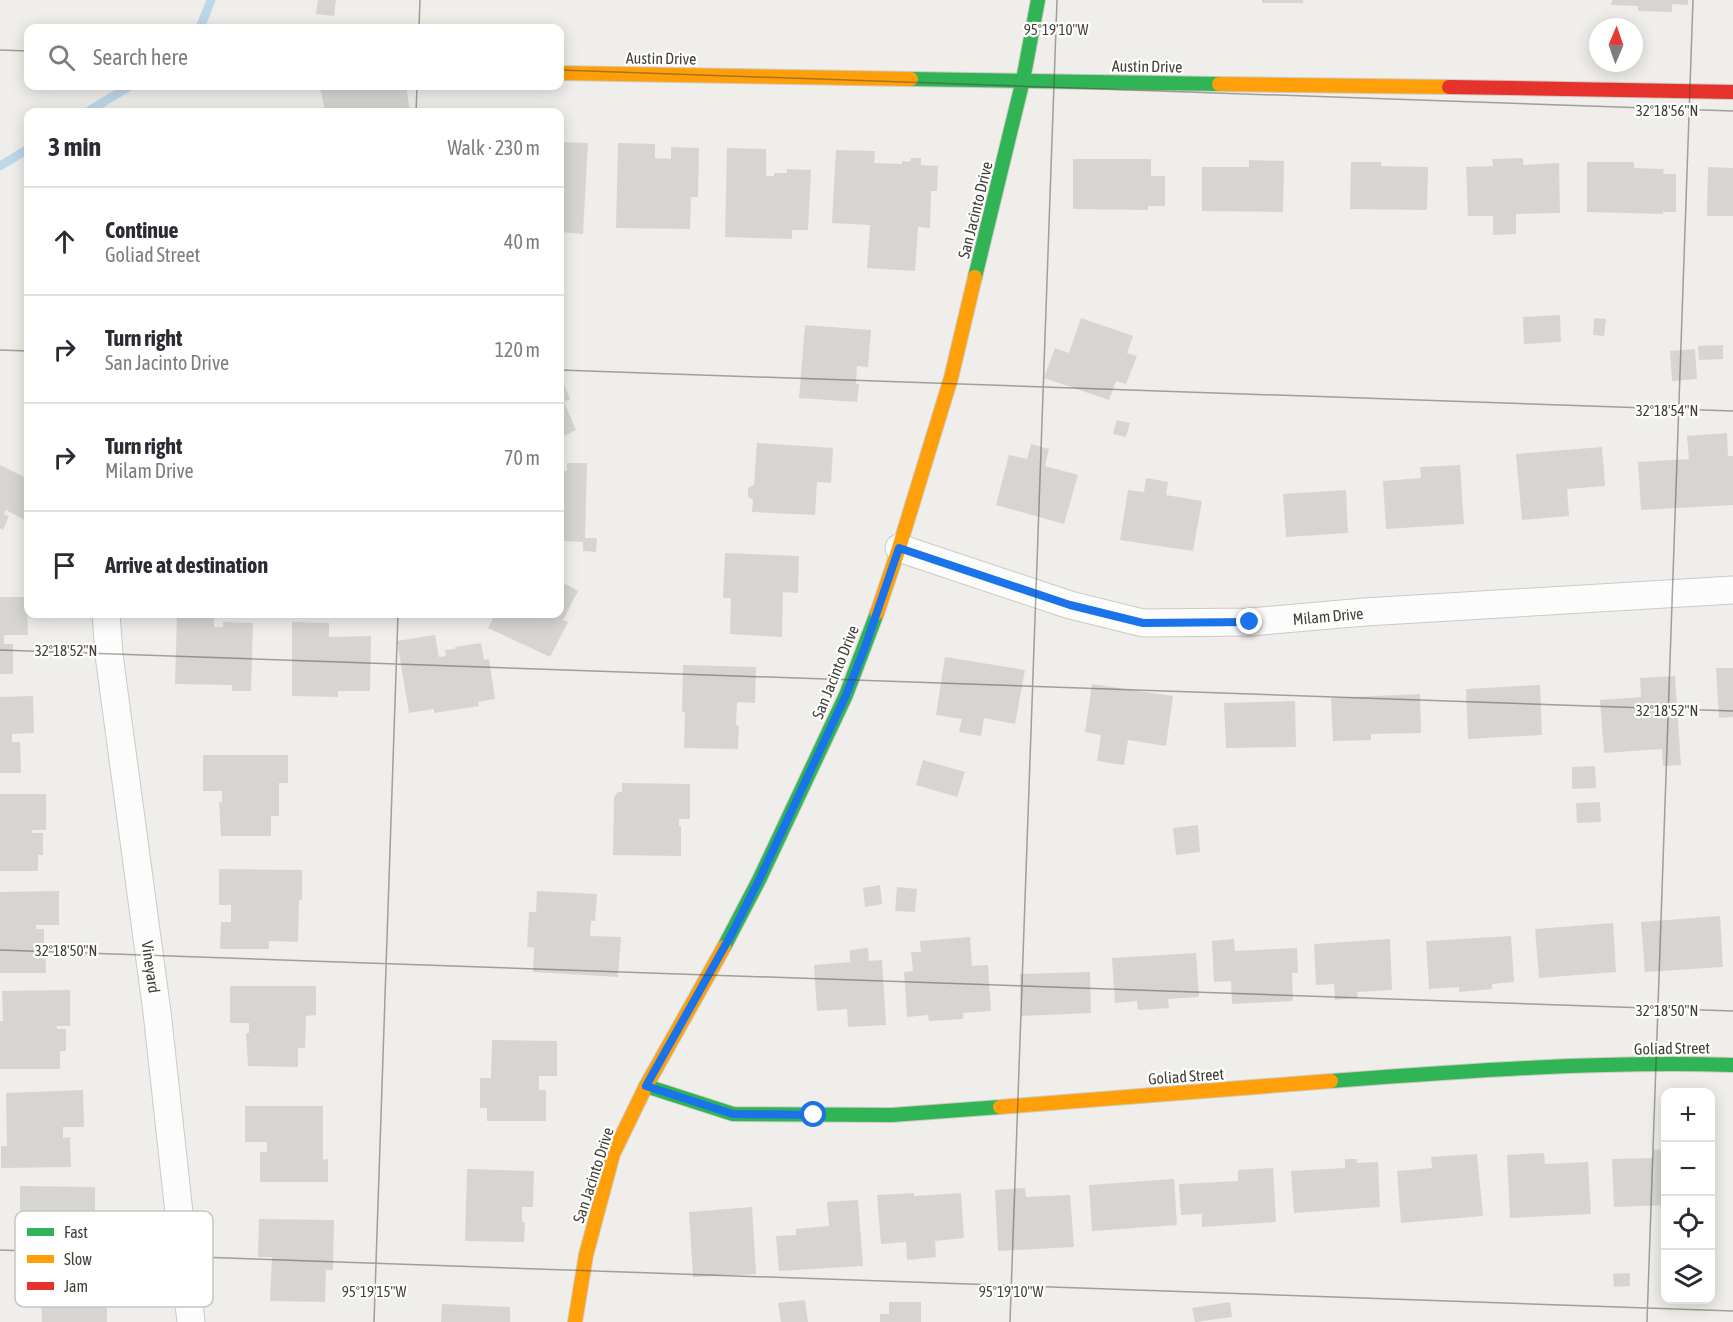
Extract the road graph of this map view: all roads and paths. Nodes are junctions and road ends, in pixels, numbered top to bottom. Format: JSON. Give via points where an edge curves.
{"nodes":[{"id":1,"x":1038,"y":0,"type":"edge"},
{"id":2,"x":564,"y":73,"type":"edge"},
{"id":3,"x":1023,"y":81,"type":"junction"},
{"id":4,"x":1733,"y":92,"type":"edge"},
{"id":5,"x":899,"y":548,"type":"junction"},
{"id":6,"x":1733,"y":590,"type":"edge"},
{"id":7,"x":106,"y":618,"type":"edge"},
{"id":8,"x":1733,"y":1065,"type":"edge"},
{"id":9,"x":646,"y":1086,"type":"junction"},
{"id":10,"x":179,"y":1211,"type":"edge"},
{"id":11,"x":189,"y":1307,"type":"edge"},
{"id":12,"x":191,"y":1322,"type":"edge"},
{"id":13,"x":575,"y":1322,"type":"edge"}],
"edges":[{"from":1,"to":3,"type":"street","name":"San Jacinto Drive"},
{"from":2,"to":3,"type":"street","name":"Austin Drive"},
{"from":3,"to":4,"type":"street","name":"Austin Drive"},
{"from":3,"to":5,"type":"street","name":"San Jacinto Drive","via":[[951,378]]},
{"from":5,"to":6,"type":"street","name":"Milam Drive","via":[[1070,605],[1143,623],[1250,622]]},
{"from":5,"to":9,"type":"street","name":"San Jacinto Drive","via":[[846,695],[774,849],[731,935]]},
{"from":7,"to":10,"type":"street","name":"Vineyard"},
{"from":8,"to":9,"type":"street","name":"Goliad Street","via":[[1473,1070],[892,1115],[733,1114]]},
{"from":9,"to":13,"type":"street","name":"San Jacinto Drive","via":[[613,1154],[586,1255]]},
{"from":11,"to":12,"type":"street","name":"Vineyard"}]}
